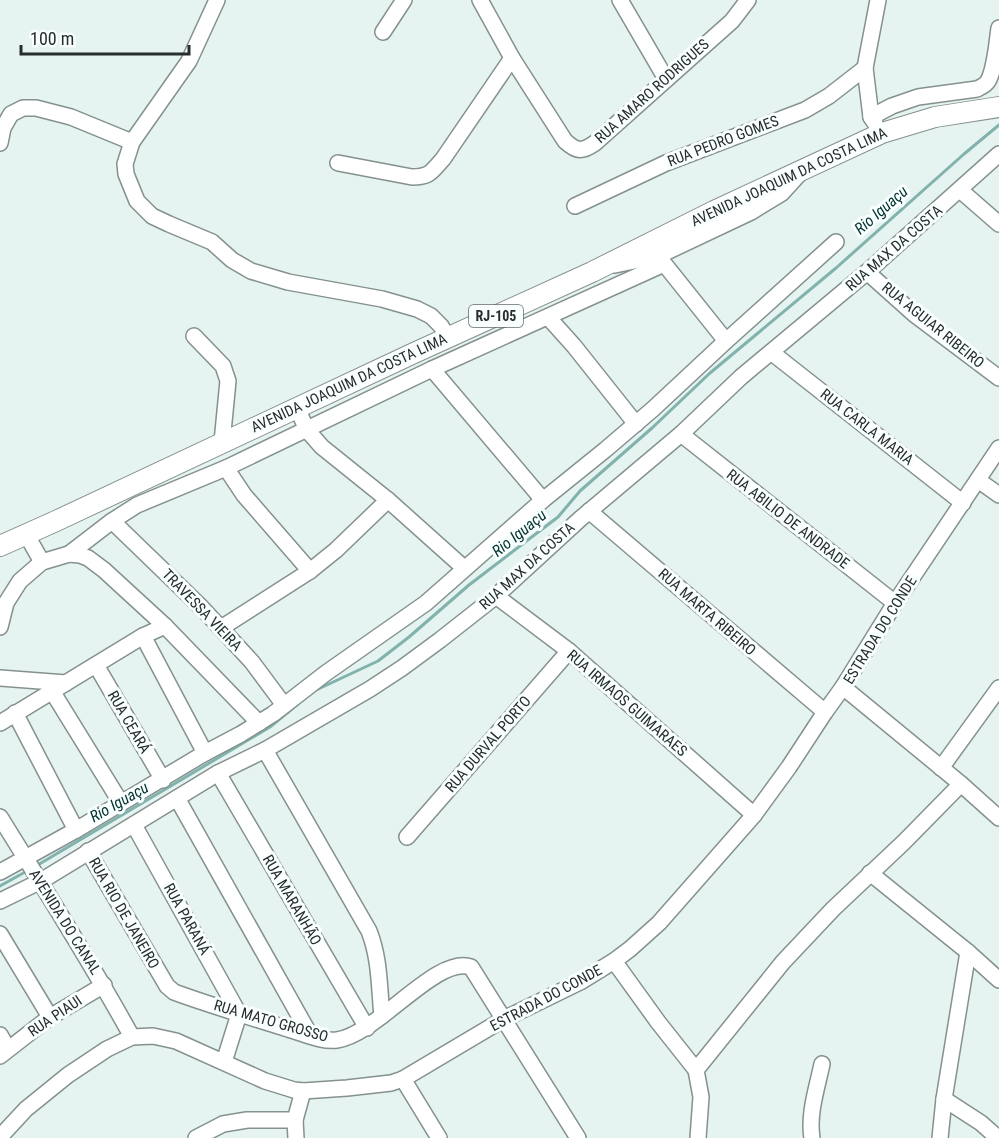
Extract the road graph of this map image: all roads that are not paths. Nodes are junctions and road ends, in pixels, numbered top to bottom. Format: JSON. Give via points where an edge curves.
{"nodes":[{"id":1,"x":217,"y":0,"type":"edge"},
{"id":2,"x":404,"y":0,"type":"edge"},
{"id":3,"x":480,"y":0,"type":"edge"},
{"id":4,"x":620,"y":0,"type":"edge"},
{"id":5,"x":748,"y":0,"type":"edge"},
{"id":6,"x":878,"y":0,"type":"edge"},
{"id":7,"x":999,"y":28,"type":"edge"},
{"id":8,"x":383,"y":32,"type":"dead end"},
{"id":9,"x":512,"y":58,"type":"junction"},
{"id":10,"x":865,"y":68,"type":"junction"},
{"id":11,"x":666,"y":79,"type":"junction"},
{"id":12,"x":999,"y":107,"type":"edge"},
{"id":13,"x":871,"y":117,"type":"junction"},
{"id":14,"x":882,"y":133,"type":"junction"},
{"id":15,"x":132,"y":142,"type":"junction"},
{"id":16,"x":0,"y":143,"type":"edge"},
{"id":17,"x":999,"y":154,"type":"edge"},
{"id":18,"x":338,"y":163,"type":"dead end"},
{"id":19,"x":802,"y":171,"type":"junction"},
{"id":20,"x":960,"y":190,"type":"junction"},
{"id":21,"x":575,"y":206,"type":"dead end"},
{"id":22,"x":999,"y":224,"type":"edge"},
{"id":23,"x":836,"y":242,"type":"dead end"},
{"id":24,"x":661,"y":260,"type":"junction"},
{"id":25,"x":607,"y":265,"type":"junction"},
{"id":26,"x":867,"y":272,"type":"junction"},
{"id":27,"x":548,"y":317,"type":"junction"},
{"id":28,"x":194,"y":336,"type":"dead end"},
{"id":29,"x":448,"y":338,"type":"junction"},
{"id":30,"x":726,"y":341,"type":"junction"},
{"id":31,"x":771,"y":352,"type":"junction"},
{"id":32,"x":432,"y":369,"type":"junction"},
{"id":33,"x":999,"y":378,"type":"edge"},
{"id":34,"x":297,"y":408,"type":"junction"},
{"id":35,"x":636,"y":424,"type":"junction"},
{"id":36,"x":251,"y":429,"type":"junction"},
{"id":37,"x":307,"y":429,"type":"junction"},
{"id":38,"x":681,"y":434,"type":"junction"},
{"id":39,"x":222,"y":442,"type":"junction"},
{"id":40,"x":999,"y":448,"type":"edge"},
{"id":41,"x":261,"y":450,"type":"junction"},
{"id":42,"x":226,"y":468,"type":"junction"},
{"id":43,"x":978,"y":480,"type":"junction"},
{"id":44,"x":999,"y":495,"type":"edge"},
{"id":45,"x":388,"y":500,"type":"junction"},
{"id":46,"x":543,"y":500,"type":"junction"},
{"id":47,"x":963,"y":503,"type":"junction"},
{"id":48,"x":589,"y":511,"type":"junction"},
{"id":49,"x":112,"y":521,"type":"junction"},
{"id":50,"x":26,"y":534,"type":"junction"},
{"id":51,"x":0,"y":546,"type":"edge"},
{"id":52,"x":69,"y":554,"type":"junction"},
{"id":53,"x":42,"y":562,"type":"junction"},
{"id":54,"x":464,"y":568,"type":"junction"},
{"id":55,"x":310,"y":571,"type":"junction"},
{"id":56,"x":496,"y":596,"type":"junction"},
{"id":57,"x":896,"y":603,"type":"junction"},
{"id":58,"x":165,"y":626,"type":"junction"},
{"id":59,"x":0,"y":627,"type":"edge"},
{"id":60,"x":221,"y":628,"type":"junction"},
{"id":61,"x":143,"y":636,"type":"junction"},
{"id":62,"x":569,"y":651,"type":"junction"},
{"id":63,"x":96,"y":665,"type":"junction"},
{"id":64,"x":0,"y":678,"type":"edge"},
{"id":65,"x":66,"y":683,"type":"junction"},
{"id":66,"x":843,"y":687,"type":"junction"},
{"id":67,"x":999,"y":688,"type":"edge"},
{"id":68,"x":52,"y":691,"type":"junction"},
{"id":69,"x":284,"y":705,"type":"junction"},
{"id":70,"x":825,"y":712,"type":"junction"},
{"id":71,"x":15,"y":713,"type":"junction"},
{"id":72,"x":0,"y":723,"type":"edge"},
{"id":73,"x":259,"y":723,"type":"junction"},
{"id":74,"x":265,"y":750,"type":"junction"},
{"id":75,"x":205,"y":753,"type":"junction"},
{"id":76,"x":941,"y":768,"type":"junction"},
{"id":77,"x":218,"y":773,"type":"junction"},
{"id":78,"x":163,"y":780,"type":"junction"},
{"id":79,"x":961,"y":784,"type":"junction"},
{"id":80,"x":177,"y":798,"type":"junction"},
{"id":81,"x":122,"y":803,"type":"junction"},
{"id":82,"x":754,"y":815,"type":"junction"},
{"id":83,"x":0,"y":817,"type":"edge"},
{"id":84,"x":999,"y":818,"type":"edge"},
{"id":85,"x":134,"y":825,"type":"junction"},
{"id":86,"x":76,"y":830,"type":"junction"},
{"id":87,"x":407,"y":837,"type":"dead end"},
{"id":88,"x":88,"y":851,"type":"junction"},
{"id":89,"x":26,"y":858,"type":"junction"},
{"id":90,"x":0,"y":872,"type":"edge"},
{"id":91,"x":870,"y":873,"type":"junction"},
{"id":92,"x":40,"y":879,"type":"junction"},
{"id":93,"x":0,"y":902,"type":"edge"},
{"id":94,"x":0,"y":934,"type":"edge"},
{"id":95,"x":968,"y":952,"type":"junction"},
{"id":96,"x":614,"y":961,"type":"junction"},
{"id":97,"x":160,"y":976,"type":"joint"},
{"id":98,"x":999,"y":980,"type":"edge"},
{"id":99,"x":104,"y":985,"type":"junction"},
{"id":100,"x":239,"y":1014,"type":"junction"},
{"id":101,"x":382,"y":1016,"type":"junction"},
{"id":102,"x":50,"y":1017,"type":"junction"},
{"id":103,"x":504,"y":1019,"type":"junction"},
{"id":104,"x":367,"y":1028,"type":"junction"},
{"id":105,"x":0,"y":1035,"type":"edge"},
{"id":106,"x":310,"y":1035,"type":"junction"},
{"id":107,"x":132,"y":1037,"type":"junction"},
{"id":108,"x":4,"y":1053,"type":"edge"},
{"id":109,"x":224,"y":1062,"type":"junction"},
{"id":110,"x":822,"y":1064,"type":"dead end"},
{"id":111,"x":696,"y":1070,"type":"junction"},
{"id":112,"x":404,"y":1079,"type":"junction"},
{"id":113,"x":303,"y":1090,"type":"junction"},
{"id":114,"x":944,"y":1099,"type":"junction"},
{"id":115,"x":296,"y":1120,"type":"junction"},
{"id":116,"x":0,"y":1137,"type":"edge"},
{"id":117,"x":196,"y":1138,"type":"edge"},
{"id":118,"x":296,"y":1138,"type":"edge"},
{"id":119,"x":439,"y":1138,"type":"edge"},
{"id":120,"x":578,"y":1138,"type":"edge"},
{"id":121,"x":698,"y":1138,"type":"edge"},
{"id":122,"x":812,"y":1138,"type":"edge"},
{"id":123,"x":939,"y":1138,"type":"edge"},
{"id":124,"x":998,"y":1138,"type":"edge"}],
"edges":[{"from":1,"to":15,"type":"street","via":[[189,61]]},
{"from":2,"to":8,"type":"street"},
{"from":3,"to":9,"type":"street","name":"RUA AMARO RODRIGUES"},
{"from":4,"to":11,"type":"street"},
{"from":5,"to":11,"type":"street","name":"RUA AMARO RODRIGUES","via":[[732,21]]},
{"from":6,"to":10,"type":"street"},
{"from":7,"to":13,"type":"street","via":[[991,74],[983,86],[918,97]]},
{"from":9,"to":11,"type":"street","name":"RUA AMARO RODRIGUES","via":[[565,141],[579,150],[595,143]]},
{"from":9,"to":18,"type":"street","via":[[430,174],[412,177]]},
{"from":10,"to":13,"type":"street"},
{"from":10,"to":21,"type":"street","name":"RUA PEDRO GOMES","via":[[805,110],[666,163]]},
{"from":12,"to":14,"type":"main road","name":"AVENIDA JOAQUIM DA COSTA LIMA","number":"RJ-105","via":[[935,117]]},
{"from":13,"to":14,"type":"street"},
{"from":14,"to":19,"type":"main road","name":"AVENIDA JOAQUIM DA COSTA LIMA","number":"RJ-105"},
{"from":15,"to":16,"type":"street","via":[[71,117],[23,108],[11,114]]},
{"from":15,"to":29,"type":"street","via":[[125,164],[129,184],[137,201],[152,216],[212,242],[250,271],[417,309],[431,316]]},
{"from":17,"to":20,"type":"street","name":"RUA MAX DA COSTA"},
{"from":19,"to":24,"type":"street","via":[[770,201]]},
{"from":19,"to":25,"type":"main road","name":"AVENIDA JOAQUIM DA COSTA LIMA","number":"RJ-105"},
{"from":20,"to":22,"type":"street"},
{"from":20,"to":26,"type":"street","name":"RUA MAX DA COSTA"},
{"from":23,"to":30,"type":"street"},
{"from":24,"to":25,"type":"street"},
{"from":24,"to":27,"type":"street"},
{"from":24,"to":30,"type":"street"},
{"from":25,"to":29,"type":"main road","name":"AVENIDA JOAQUIM DA COSTA LIMA","number":"RJ-105"},
{"from":26,"to":31,"type":"street","name":"RUA MAX DA COSTA"},
{"from":26,"to":33,"type":"street","name":"RUA AGUIAR RIBEIRO","via":[[914,314]]},
{"from":27,"to":32,"type":"street"},
{"from":27,"to":35,"type":"street"},
{"from":28,"to":39,"type":"street","via":[[223,366],[228,381]]},
{"from":29,"to":34,"type":"main road","name":"AVENIDA JOAQUIM DA COSTA LIMA","number":"RJ-105"},
{"from":30,"to":35,"type":"street"},
{"from":31,"to":38,"type":"street","name":"RUA MAX DA COSTA"},
{"from":31,"to":47,"type":"street","name":"RUA CARLA MARIA"},
{"from":32,"to":37,"type":"street"},
{"from":32,"to":46,"type":"street"},
{"from":34,"to":36,"type":"main road","name":"AVENIDA JOAQUIM DA COSTA LIMA","number":"RJ-105"},
{"from":34,"to":37,"type":"street"},
{"from":35,"to":46,"type":"street"},
{"from":36,"to":39,"type":"main road","name":"AVENIDA JOAQUIM DA COSTA LIMA","number":"RJ-105"},
{"from":36,"to":41,"type":"street"},
{"from":37,"to":41,"type":"street"},
{"from":37,"to":45,"type":"street","via":[[322,447]]},
{"from":38,"to":48,"type":"street","name":"RUA MAX DA COSTA"},
{"from":38,"to":57,"type":"street","name":"RUA ABILIO DE ANDRADE"},
{"from":39,"to":50,"type":"main road","name":"AVENIDA JOAQUIM DA COSTA LIMA","number":"RJ-105"},
{"from":40,"to":43,"type":"street","name":"ESTRADA DO CONDE"},
{"from":41,"to":42,"type":"street"},
{"from":42,"to":49,"type":"street","via":[[137,505]]},
{"from":42,"to":55,"type":"street","via":[[244,495]]},
{"from":43,"to":44,"type":"street"},
{"from":43,"to":47,"type":"street","name":"ESTRADA DO CONDE"},
{"from":45,"to":54,"type":"street"},
{"from":45,"to":55,"type":"street"},
{"from":46,"to":54,"type":"street"},
{"from":47,"to":57,"type":"street","name":"ESTRADA DO CONDE"},
{"from":48,"to":56,"type":"street","name":"RUA MAX DA COSTA"},
{"from":48,"to":70,"type":"street","name":"RUA MARTA RIBEIRO"},
{"from":49,"to":52,"type":"street"},
{"from":49,"to":60,"type":"street","name":"TRAVESSA VIEIRA"},
{"from":50,"to":51,"type":"main road","name":"AVENIDA JOAQUIM DA COSTA LIMA","number":"RJ-105"},
{"from":50,"to":53,"type":"street"},
{"from":52,"to":53,"type":"street"},
{"from":52,"to":58,"type":"street","via":[[96,564]]},
{"from":53,"to":59,"type":"street","via":[[10,596]]},
{"from":54,"to":69,"type":"street","via":[[426,603]]},
{"from":55,"to":60,"type":"street"},
{"from":56,"to":62,"type":"street","name":"RUA IRMAOS GUIMARAES"},
{"from":56,"to":74,"type":"street","name":"RUA MAX DA COSTA","via":[[402,668]]},
{"from":57,"to":66,"type":"street","name":"ESTRADA DO CONDE"},
{"from":58,"to":61,"type":"street"},
{"from":58,"to":73,"type":"street"},
{"from":60,"to":69,"type":"street","name":"TRAVESSA VIEIRA"},
{"from":61,"to":63,"type":"street"},
{"from":61,"to":75,"type":"street"},
{"from":62,"to":82,"type":"street","name":"RUA IRMAOS GUIMARAES"},
{"from":62,"to":87,"type":"street","name":"RUA DURVAL PORTO"},
{"from":63,"to":65,"type":"street"},
{"from":63,"to":78,"type":"street","name":"RUA CEARÁ"},
{"from":64,"to":65,"type":"street"},
{"from":65,"to":68,"type":"street"},
{"from":66,"to":70,"type":"street","name":"ESTRADA DO CONDE"},
{"from":66,"to":76,"type":"street"},
{"from":67,"to":76,"type":"street"},
{"from":68,"to":71,"type":"street"},
{"from":68,"to":81,"type":"street"},
{"from":69,"to":73,"type":"street"},
{"from":70,"to":82,"type":"street","name":"ESTRADA DO CONDE"},
{"from":71,"to":72,"type":"street"},
{"from":71,"to":86,"type":"street"},
{"from":73,"to":75,"type":"street"},
{"from":74,"to":77,"type":"street","name":"RUA MAX DA COSTA"},
{"from":74,"to":101,"type":"street","via":[[369,931],[378,961]]},
{"from":75,"to":78,"type":"street"},
{"from":76,"to":79,"type":"street"},
{"from":77,"to":80,"type":"street","name":"RUA MAX DA COSTA"},
{"from":77,"to":104,"type":"street","name":"RUA MARANHÃO"},
{"from":78,"to":81,"type":"street"},
{"from":79,"to":84,"type":"street"},
{"from":79,"to":91,"type":"street"},
{"from":80,"to":85,"type":"street","name":"RUA MAX DA COSTA"},
{"from":80,"to":106,"type":"street"},
{"from":81,"to":86,"type":"street"},
{"from":82,"to":96,"type":"street","name":"ESTRADA DO CONDE","via":[[659,923]]},
{"from":83,"to":89,"type":"street"},
{"from":85,"to":88,"type":"street","name":"RUA MAX DA COSTA"},
{"from":85,"to":100,"type":"street","name":"RUA PARANÁ"},
{"from":86,"to":89,"type":"street"},
{"from":88,"to":92,"type":"street","name":"RUA MAX DA COSTA"},
{"from":88,"to":97,"type":"street","name":"RUA RIO DE JANEIRO"},
{"from":89,"to":90,"type":"street"},
{"from":89,"to":92,"type":"street","name":"AVENIDA DO CANAL"},
{"from":91,"to":95,"type":"street"},
{"from":91,"to":111,"type":"street","via":[[783,962]]},
{"from":92,"to":93,"type":"street","name":"RUA MAX DA COSTA"},
{"from":92,"to":99,"type":"street","name":"AVENIDA DO CANAL"},
{"from":94,"to":102,"type":"street"},
{"from":95,"to":98,"type":"street"},
{"from":95,"to":114,"type":"street"},
{"from":96,"to":103,"type":"street","name":"ESTRADA DO CONDE"},
{"from":96,"to":111,"type":"street"},
{"from":97,"to":100,"type":"street","name":"RUA MATO GROSSO","via":[[174,992]]},
{"from":99,"to":102,"type":"street","name":"RUA PIAUI"},
{"from":99,"to":107,"type":"street","name":"AVENIDA DO CANAL"},
{"from":100,"to":106,"type":"street","name":"RUA MATO GROSSO"},
{"from":100,"to":109,"type":"street"},
{"from":101,"to":103,"type":"street","name":"RUA MATO GROSSO","via":[[441,972],[461,965],[475,971]]},
{"from":101,"to":104,"type":"street","name":"RUA MATO GROSSO"},
{"from":102,"to":108,"type":"street","name":"RUA PIAUI"},
{"from":103,"to":112,"type":"street","name":"ESTRADA DO CONDE"},
{"from":103,"to":120,"type":"street"},
{"from":104,"to":106,"type":"street","name":"RUA MATO GROSSO","via":[[335,1040]]},
{"from":105,"to":108,"type":"street"},
{"from":107,"to":109,"type":"street","name":"ESTRADA DO CONDE","via":[[176,1041]]},
{"from":107,"to":116,"type":"street","name":"ESTRADA DO CONDE","via":[[68,1075],[26,1109]]},
{"from":109,"to":113,"type":"street","name":"ESTRADA DO CONDE","via":[[265,1081]]},
{"from":110,"to":122,"type":"street","via":[[812,1112]]},
{"from":111,"to":121,"type":"street","via":[[701,1097]]},
{"from":112,"to":113,"type":"street","name":"ESTRADA DO CONDE"},
{"from":112,"to":119,"type":"street"},
{"from":113,"to":115,"type":"street"},
{"from":114,"to":123,"type":"street"},
{"from":114,"to":124,"type":"street"},
{"from":115,"to":117,"type":"street","via":[[223,1124]]},
{"from":115,"to":118,"type":"street"}]}
